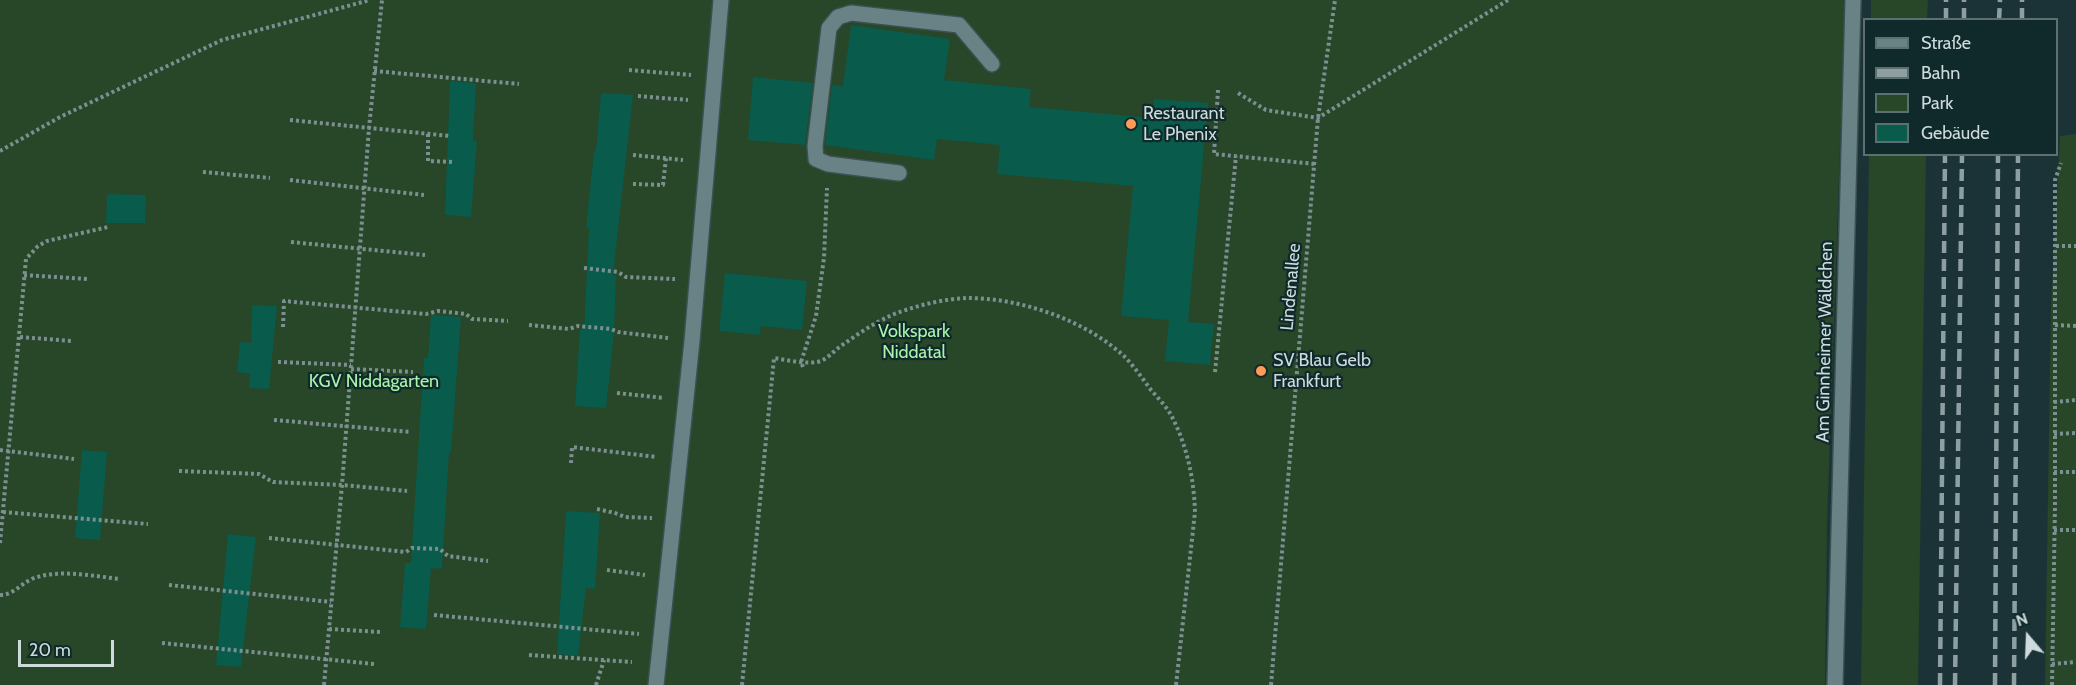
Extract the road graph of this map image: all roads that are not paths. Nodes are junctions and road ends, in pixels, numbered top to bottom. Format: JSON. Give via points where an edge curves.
{"nodes":[{"id":1,"x":721,"y":0,"type":"edge"},
{"id":2,"x":1853,"y":0,"type":"edge"},
{"id":3,"x":992,"y":64,"type":"dead end"},
{"id":4,"x":899,"y":173,"type":"dead end"},
{"id":5,"x":656,"y":685,"type":"edge"},
{"id":6,"x":1835,"y":685,"type":"edge"}],
"edges":[{"from":1,"to":5,"type":"street","via":[[698,281]]},
{"from":2,"to":6,"type":"street","name":"Am Ginnheimer Wäldchen"},
{"from":3,"to":4,"type":"street","via":[[959,25],[851,13],[838,17],[829,28],[816,159]]}]}
